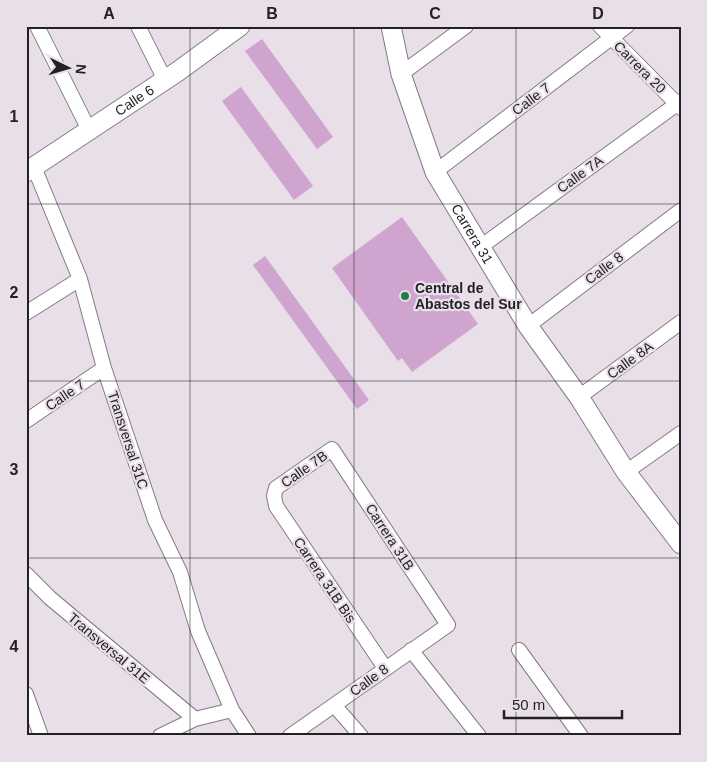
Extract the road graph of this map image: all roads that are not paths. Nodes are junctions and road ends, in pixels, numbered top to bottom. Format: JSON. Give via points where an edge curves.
{"nodes":[{"id":1,"x":37,"y":26,"type":"edge"},
{"id":2,"x":138,"y":26,"type":"edge"},
{"id":3,"x":240,"y":26,"type":"edge"},
{"id":4,"x":392,"y":26,"type":"edge"},
{"id":5,"x":466,"y":26,"type":"edge"},
{"id":6,"x":600,"y":26,"type":"edge"},
{"id":7,"x":627,"y":26,"type":"edge"},
{"id":8,"x":612,"y":38,"type":"junction"},
{"id":9,"x":401,"y":74,"type":"junction"},
{"id":10,"x":165,"y":80,"type":"junction"},
{"id":11,"x":679,"y":104,"type":"edge"},
{"id":12,"x":89,"y":130,"type":"junction"},
{"id":13,"x":30,"y":170,"type":"edge"},
{"id":14,"x":435,"y":172,"type":"junction"},
{"id":15,"x":681,"y":210,"type":"edge"},
{"id":16,"x":479,"y":248,"type":"junction"},
{"id":17,"x":80,"y":279,"type":"junction"},
{"id":18,"x":26,"y":313,"type":"edge"},
{"id":19,"x":681,"y":322,"type":"edge"},
{"id":20,"x":528,"y":326,"type":"junction"},
{"id":21,"x":104,"y":368,"type":"junction"},
{"id":22,"x":579,"y":397,"type":"junction"},
{"id":23,"x":26,"y":421,"type":"edge"},
{"id":24,"x":681,"y":433,"type":"edge"},
{"id":25,"x":332,"y":449,"type":"joint"},
{"id":26,"x":626,"y":472,"type":"junction"},
{"id":27,"x":276,"y":488,"type":"joint"},
{"id":28,"x":681,"y":544,"type":"edge"},
{"id":29,"x":26,"y":574,"type":"edge"},
{"id":30,"x":448,"y":625,"type":"joint"},
{"id":31,"x":412,"y":650,"type":"junction"},
{"id":32,"x":519,"y":650,"type":"dead end"},
{"id":33,"x":385,"y":668,"type":"junction"},
{"id":34,"x":26,"y":694,"type":"edge"},
{"id":35,"x":334,"y":705,"type":"junction"},
{"id":36,"x":232,"y":710,"type":"junction"},
{"id":37,"x":195,"y":719,"type":"junction"},
{"id":38,"x":41,"y":736,"type":"edge"},
{"id":39,"x":160,"y":736,"type":"edge"},
{"id":40,"x":249,"y":736,"type":"edge"},
{"id":41,"x":290,"y":736,"type":"edge"},
{"id":42,"x":361,"y":736,"type":"edge"},
{"id":43,"x":479,"y":736,"type":"edge"},
{"id":44,"x":581,"y":736,"type":"edge"}],
"edges":[{"from":1,"to":12,"type":"street"},
{"from":2,"to":10,"type":"street"},
{"from":3,"to":10,"type":"main road","name":"Calle 6"},
{"from":4,"to":9,"type":"main road","name":"Carrera 31"},
{"from":5,"to":9,"type":"street"},
{"from":6,"to":8,"type":"street","name":"Carrera 20"},
{"from":7,"to":8,"type":"street","name":"Calle 7"},
{"from":8,"to":11,"type":"street","name":"Carrera 20"},
{"from":8,"to":14,"type":"street","name":"Calle 7"},
{"from":9,"to":14,"type":"main road","name":"Carrera 31"},
{"from":10,"to":12,"type":"main road","name":"Calle 6"},
{"from":11,"to":16,"type":"street","name":"Calle 7A"},
{"from":12,"to":13,"type":"main road","name":"Calle 6"},
{"from":13,"to":17,"type":"street","name":"Transversal 31C"},
{"from":14,"to":16,"type":"main road","name":"Carrera 31"},
{"from":15,"to":20,"type":"street","name":"Calle 8"},
{"from":16,"to":20,"type":"main road","name":"Carrera 31"},
{"from":17,"to":18,"type":"street"},
{"from":17,"to":21,"type":"street","name":"Transversal 31C"},
{"from":19,"to":22,"type":"street","name":"Calle 8A"},
{"from":20,"to":22,"type":"main road","name":"Carrera 31"},
{"from":21,"to":23,"type":"street","name":"Calle 7"},
{"from":21,"to":36,"type":"street","name":"Transversal 31C","via":[[155,520],[180,572],[198,631]]},
{"from":22,"to":26,"type":"main road","name":"Carrera 31"},
{"from":24,"to":26,"type":"street"},
{"from":25,"to":27,"type":"street","name":"Calle 7B"},
{"from":25,"to":30,"type":"street","name":"Carrera 31B"},
{"from":26,"to":28,"type":"main road","name":"Carrera 31"},
{"from":27,"to":33,"type":"street","name":"Carrera 31B Bis","via":[[276,506]]},
{"from":29,"to":37,"type":"street","name":"Transversal 31E","via":[[50,598]]},
{"from":30,"to":31,"type":"street","name":"Calle 8"},
{"from":31,"to":33,"type":"street","name":"Calle 8"},
{"from":31,"to":43,"type":"street"},
{"from":32,"to":44,"type":"street"},
{"from":33,"to":35,"type":"street","name":"Calle 8"},
{"from":34,"to":38,"type":"street"},
{"from":35,"to":41,"type":"street","name":"Calle 8"},
{"from":35,"to":42,"type":"street"},
{"from":36,"to":37,"type":"street"},
{"from":36,"to":40,"type":"street","name":"Transversal 31C"},
{"from":37,"to":39,"type":"street"}]}
